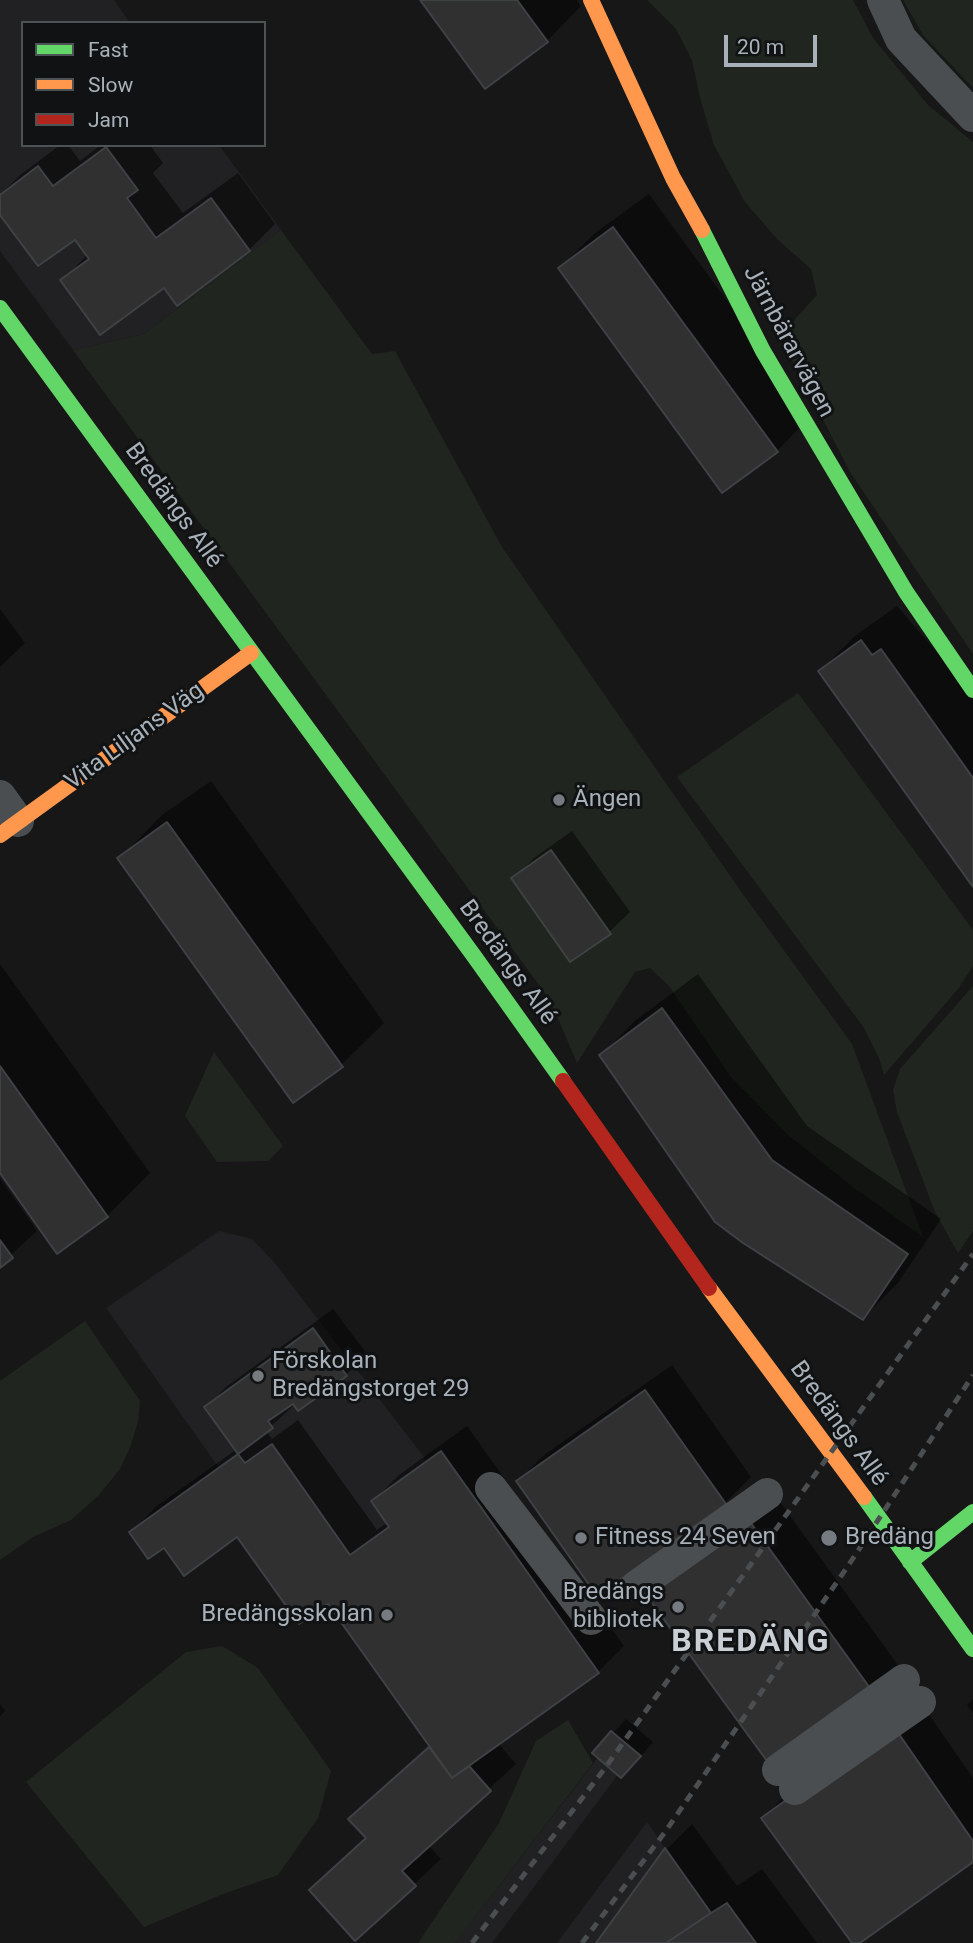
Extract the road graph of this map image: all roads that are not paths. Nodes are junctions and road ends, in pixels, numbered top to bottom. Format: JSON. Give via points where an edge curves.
{"nodes":[{"id":1,"x":591,"y":0,"type":"edge"},
{"id":2,"x":883,"y":0,"type":"edge"},
{"id":3,"x":973,"y":116,"type":"edge"},
{"id":4,"x":0,"y":308,"type":"edge"},
{"id":5,"x":251,"y":653,"type":"junction"},
{"id":6,"x":973,"y":690,"type":"edge"},
{"id":7,"x":0,"y":796,"type":"edge"},
{"id":8,"x":9,"y":828,"type":"edge"},
{"id":9,"x":491,"y":1488,"type":"dead end"},
{"id":10,"x":766,"y":1494,"type":"dead end"},
{"id":11,"x":973,"y":1512,"type":"edge"},
{"id":12,"x":910,"y":1562,"type":"junction"},
{"id":13,"x":637,"y":1586,"type":"dead end"},
{"id":14,"x":590,"y":1619,"type":"dead end"},
{"id":15,"x":973,"y":1649,"type":"edge"},
{"id":16,"x":912,"y":1691,"type":"dead end"},
{"id":17,"x":787,"y":1779,"type":"dead end"}],
"edges":[{"from":1,"to":6,"type":"street","name":"Järnbärarvägen","via":[[673,178],[763,351],[906,592]]},
{"from":2,"to":3,"type":"street","via":[[901,39]]},
{"from":4,"to":5,"type":"street","name":"Bredängs Allé"},
{"from":5,"to":8,"type":"street","name":"Vita Liljans Väg"},
{"from":5,"to":12,"type":"street","name":"Bredängs Allé"},
{"from":7,"to":8,"type":"street","name":"Vita Liljans Väg"},
{"from":9,"to":14,"type":"street"},
{"from":10,"to":13,"type":"street"},
{"from":11,"to":12,"type":"street"},
{"from":12,"to":15,"type":"street","name":"Bredängs Allé"},
{"from":16,"to":17,"type":"street"}]}
